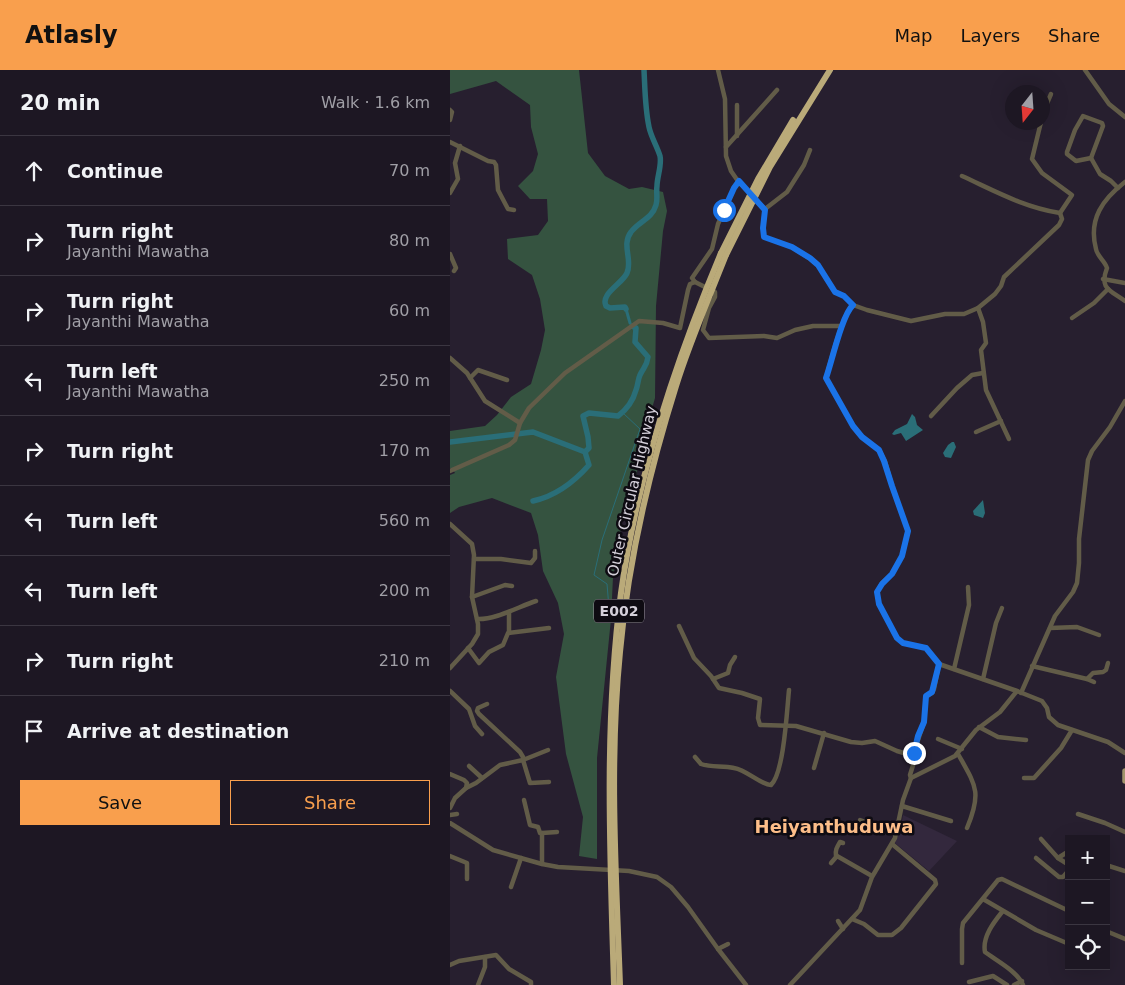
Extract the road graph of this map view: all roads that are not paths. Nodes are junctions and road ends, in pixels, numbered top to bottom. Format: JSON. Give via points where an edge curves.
{"nodes":[{"id":1,"x":718,"y":70,"type":"edge"},
{"id":2,"x":825,"y":70,"type":"edge"},
{"id":3,"x":830,"y":70,"type":"edge"},
{"id":4,"x":1085,"y":70,"type":"edge"},
{"id":5,"x":777,"y":90,"type":"dead end"},
{"id":6,"x":807,"y":101,"type":"junction"},
{"id":7,"x":737,"y":105,"type":"dead end"},
{"id":8,"x":450,"y":110,"type":"edge"},
{"id":9,"x":1125,"y":117,"type":"edge"},
{"id":10,"x":450,"y":120,"type":"edge"},
{"id":11,"x":1039,"y":130,"type":"edge"},
{"id":12,"x":737,"y":136,"type":"junction"},
{"id":13,"x":450,"y":142,"type":"edge"},
{"id":14,"x":460,"y":146,"type":"junction"},
{"id":15,"x":726,"y":147,"type":"junction"},
{"id":16,"x":810,"y":150,"type":"dead end"},
{"id":17,"x":1091,"y":158,"type":"junction"},
{"id":18,"x":962,"y":176,"type":"dead end"},
{"id":19,"x":740,"y":182,"type":"junction"},
{"id":20,"x":1125,"y":182,"type":"edge"},
{"id":21,"x":1118,"y":188,"type":"junction"},
{"id":22,"x":450,"y":193,"type":"edge"},
{"id":23,"x":514,"y":210,"type":"dead end"},
{"id":24,"x":765,"y":210,"type":"junction"},
{"id":25,"x":1060,"y":213,"type":"junction"},
{"id":26,"x":450,"y":254,"type":"edge"},
{"id":27,"x":724,"y":254,"type":"junction"},
{"id":28,"x":454,"y":271,"type":"dead end"},
{"id":29,"x":1103,"y":279,"type":"junction"},
{"id":30,"x":695,"y":282,"type":"junction"},
{"id":31,"x":1125,"y":283,"type":"edge"},
{"id":32,"x":1108,"y":290,"type":"junction"},
{"id":33,"x":1125,"y":301,"type":"edge"},
{"id":34,"x":853,"y":305,"type":"junction"},
{"id":35,"x":978,"y":308,"type":"junction"},
{"id":36,"x":1072,"y":318,"type":"dead end"},
{"id":37,"x":842,"y":326,"type":"junction"},
{"id":38,"x":450,"y":358,"type":"edge"},
{"id":39,"x":983,"y":373,"type":"junction"},
{"id":40,"x":470,"y":378,"type":"junction"},
{"id":41,"x":507,"y":380,"type":"dead end"},
{"id":42,"x":1125,"y":401,"type":"edge"},
{"id":43,"x":931,"y":416,"type":"dead end"},
{"id":44,"x":1001,"y":421,"type":"junction"},
{"id":45,"x":520,"y":425,"type":"junction"},
{"id":46,"x":976,"y":432,"type":"dead end"},
{"id":47,"x":1009,"y":439,"type":"dead end"},
{"id":48,"x":450,"y":471,"type":"edge"},
{"id":49,"x":450,"y":524,"type":"edge"},
{"id":50,"x":535,"y":551,"type":"dead end"},
{"id":51,"x":474,"y":559,"type":"junction"},
{"id":52,"x":512,"y":586,"type":"dead end"},
{"id":53,"x":968,"y":587,"type":"dead end"},
{"id":54,"x":472,"y":596,"type":"junction"},
{"id":55,"x":536,"y":601,"type":"dead end"},
{"id":56,"x":1002,"y":608,"type":"dead end"},
{"id":57,"x":509,"y":612,"type":"junction"},
{"id":58,"x":476,"y":618,"type":"junction"},
{"id":59,"x":679,"y":626,"type":"dead end"},
{"id":60,"x":549,"y":628,"type":"dead end"},
{"id":61,"x":1050,"y":628,"type":"junction"},
{"id":62,"x":509,"y":633,"type":"junction"},
{"id":63,"x":1098,"y":635,"type":"dead end"},
{"id":64,"x":468,"y":648,"type":"junction"},
{"id":65,"x":735,"y":657,"type":"dead end"},
{"id":66,"x":1108,"y":663,"type":"dead end"},
{"id":67,"x":939,"y":664,"type":"junction"},
{"id":68,"x":1032,"y":666,"type":"junction"},
{"id":69,"x":450,"y":668,"type":"edge"},
{"id":70,"x":954,"y":669,"type":"junction"},
{"id":71,"x":713,"y":679,"type":"junction"},
{"id":72,"x":983,"y":679,"type":"junction"},
{"id":73,"x":1087,"y":679,"type":"junction"},
{"id":74,"x":1094,"y":682,"type":"dead end"},
{"id":75,"x":789,"y":690,"type":"dead end"},
{"id":76,"x":450,"y":691,"type":"edge"},
{"id":77,"x":1019,"y":692,"type":"junction"},
{"id":78,"x":487,"y":704,"type":"dead end"},
{"id":79,"x":786,"y":725,"type":"junction"},
{"id":80,"x":979,"y":727,"type":"junction"},
{"id":81,"x":1072,"y":730,"type":"junction"},
{"id":82,"x":824,"y":733,"type":"junction"},
{"id":83,"x":482,"y":734,"type":"dead end"},
{"id":84,"x":938,"y":739,"type":"dead end"},
{"id":85,"x":1026,"y":740,"type":"dead end"},
{"id":86,"x":962,"y":749,"type":"junction"},
{"id":87,"x":548,"y":750,"type":"dead end"},
{"id":88,"x":1125,"y":753,"type":"edge"},
{"id":89,"x":958,"y":754,"type":"junction"},
{"id":90,"x":914,"y":756,"type":"junction"},
{"id":91,"x":695,"y":757,"type":"dead end"},
{"id":92,"x":523,"y":760,"type":"junction"},
{"id":93,"x":469,"y":766,"type":"dead end"},
{"id":94,"x":814,"y":768,"type":"dead end"},
{"id":95,"x":1125,"y":771,"type":"edge"},
{"id":96,"x":450,"y":774,"type":"edge"},
{"id":97,"x":482,"y":778,"type":"junction"},
{"id":98,"x":911,"y":778,"type":"junction"},
{"id":99,"x":1024,"y":778,"type":"dead end"},
{"id":100,"x":1125,"y":781,"type":"edge"},
{"id":101,"x":550,"y":782,"type":"dead end"},
{"id":102,"x":466,"y":788,"type":"junction"},
{"id":103,"x":524,"y":800,"type":"dead end"},
{"id":104,"x":902,"y":806,"type":"junction"},
{"id":105,"x":450,"y":808,"type":"edge"},
{"id":106,"x":457,"y":814,"type":"dead end"},
{"id":107,"x":1078,"y":814,"type":"dead end"},
{"id":108,"x":450,"y":815,"type":"edge"},
{"id":109,"x":860,"y":820,"type":"dead end"},
{"id":110,"x":951,"y":821,"type":"dead end"},
{"id":111,"x":450,"y":823,"type":"edge"},
{"id":112,"x":967,"y":828,"type":"dead end"},
{"id":113,"x":558,"y":832,"type":"dead end"},
{"id":114,"x":1125,"y":832,"type":"edge"},
{"id":115,"x":542,"y":833,"type":"junction"},
{"id":116,"x":896,"y":833,"type":"junction"},
{"id":117,"x":1040,"y":839,"type":"dead end"},
{"id":118,"x":843,"y":843,"type":"dead end"},
{"id":119,"x":892,"y":844,"type":"junction"},
{"id":120,"x":1065,"y":854,"type":"edge"},
{"id":121,"x":450,"y":856,"type":"edge"},
{"id":122,"x":836,"y":856,"type":"junction"},
{"id":123,"x":521,"y":858,"type":"junction"},
{"id":124,"x":1036,"y":858,"type":"dead end"},
{"id":125,"x":1058,"y":858,"type":"junction"},
{"id":126,"x":1065,"y":862,"type":"edge"},
{"id":127,"x":542,"y":864,"type":"junction"},
{"id":128,"x":831,"y":864,"type":"dead end"},
{"id":129,"x":1110,"y":866,"type":"edge"},
{"id":130,"x":1125,"y":872,"type":"edge"},
{"id":131,"x":1065,"y":874,"type":"edge"},
{"id":132,"x":872,"y":876,"type":"junction"},
{"id":133,"x":467,"y":879,"type":"dead end"},
{"id":134,"x":511,"y":887,"type":"dead end"},
{"id":135,"x":983,"y":899,"type":"junction"},
{"id":136,"x":1065,"y":909,"type":"edge"},
{"id":137,"x":1002,"y":912,"type":"junction"},
{"id":138,"x":852,"y":919,"type":"junction"},
{"id":139,"x":838,"y":921,"type":"dead end"},
{"id":140,"x":843,"y":928,"type":"junction"},
{"id":141,"x":1110,"y":933,"type":"edge"},
{"id":142,"x":1125,"y":939,"type":"edge"},
{"id":143,"x":1065,"y":942,"type":"edge"},
{"id":144,"x":728,"y":944,"type":"dead end"},
{"id":145,"x":718,"y":949,"type":"junction"},
{"id":146,"x":485,"y":957,"type":"junction"},
{"id":147,"x":962,"y":963,"type":"dead end"},
{"id":148,"x":450,"y":965,"type":"edge"},
{"id":149,"x":969,"y":982,"type":"dead end"},
{"id":150,"x":1023,"y":983,"type":"edge"},
{"id":151,"x":478,"y":985,"type":"edge"},
{"id":152,"x":531,"y":985,"type":"edge"},
{"id":153,"x":614,"y":985,"type":"edge"},
{"id":154,"x":620,"y":985,"type":"edge"},
{"id":155,"x":746,"y":985,"type":"edge"},
{"id":156,"x":790,"y":985,"type":"edge"},
{"id":157,"x":1007,"y":985,"type":"edge"},
{"id":158,"x":1014,"y":985,"type":"edge"}],
"edges":[{"from":1,"to":15,"type":"street","via":[[725,99]]},
{"from":2,"to":6,"type":"highway","name":"Outer Circular Highway","number":"E002"},
{"from":3,"to":6,"type":"highway","name":"Outer Circular Highway","number":"E002"},
{"from":4,"to":9,"type":"street","via":[[1109,104]]},
{"from":5,"to":12,"type":"street"},
{"from":6,"to":27,"type":"highway","name":"Outer Circular Highway","number":"E002"},
{"from":7,"to":12,"type":"street"},
{"from":8,"to":10,"type":"street"},
{"from":11,"to":25,"type":"street","via":[[1032,159],[1042,172],[1072,195]]},
{"from":12,"to":15,"type":"street"},
{"from":13,"to":14,"type":"street"},
{"from":14,"to":22,"type":"street","via":[[455,163],[458,179]]},
{"from":14,"to":23,"type":"street","via":[[494,162],[498,190],[508,208]]},
{"from":15,"to":19,"type":"street","via":[[731,171]]},
{"from":16,"to":24,"type":"street","via":[[786,192]]},
{"from":17,"to":17,"type":"street","via":[[1103,124],[1083,116],[1067,154],[1076,161]]},
{"from":17,"to":21,"type":"street","via":[[1100,174]]},
{"from":18,"to":25,"type":"street","via":[[1007,198]]},
{"from":19,"to":24,"type":"street","bridge":true},
{"from":19,"to":30,"type":"street","via":[[734,188],[718,224],[712,249],[692,278]]},
{"from":20,"to":21,"type":"street"},
{"from":21,"to":29,"type":"street","via":[[1100,207],[1094,225],[1096,250],[1108,268]]},
{"from":24,"to":34,"type":"street","via":[[764,237],[792,247],[810,258],[835,292]]},
{"from":25,"to":35,"type":"street","via":[[1059,225],[1004,277],[996,294]]},
{"from":26,"to":28,"type":"street","via":[[456,268]]},
{"from":27,"to":153,"type":"highway","name":"Outer Circular Highway","number":"E002","bridge":true,"via":[[686,342],[665,402],[636,513],[622,591],[609,741],[608,817]]},
{"from":27,"to":154,"type":"highway","name":"Outer Circular Highway","number":"E002","bridge":true,"via":[[676,384],[642,514],[627,599],[620,652],[615,742],[614,816]]},
{"from":29,"to":31,"type":"street"},
{"from":29,"to":32,"type":"street"},
{"from":30,"to":37,"type":"street","via":[[715,292],[703,330],[709,338],[777,338],[814,326]]},
{"from":30,"to":45,"type":"street","via":[[688,290],[680,328],[639,321],[565,373],[533,403]]},
{"from":32,"to":33,"type":"street"},
{"from":32,"to":36,"type":"street"},
{"from":34,"to":35,"type":"street","via":[[911,322],[945,314],[964,314]]},
{"from":34,"to":37,"type":"street"},
{"from":35,"to":39,"type":"street","via":[[986,343],[981,350]]},
{"from":37,"to":67,"type":"street","via":[[826,378],[853,426],[879,450],[908,531],[902,556],[877,592],[879,604],[897,638],[903,643],[926,648]]},
{"from":38,"to":40,"type":"street"},
{"from":39,"to":43,"type":"street","via":[[972,375]]},
{"from":39,"to":44,"type":"street","via":[[986,390]]},
{"from":40,"to":41,"type":"street","via":[[478,370]]},
{"from":40,"to":45,"type":"street","via":[[485,401]]},
{"from":42,"to":61,"type":"street","via":[[1088,460],[1077,583]]},
{"from":44,"to":46,"type":"street"},
{"from":44,"to":47,"type":"street"},
{"from":45,"to":48,"type":"street","via":[[515,440],[509,445]]},
{"from":49,"to":51,"type":"street","via":[[472,544]]},
{"from":50,"to":51,"type":"street","via":[[531,562]]},
{"from":51,"to":54,"type":"street"},
{"from":52,"to":54,"type":"street","via":[[505,585]]},
{"from":53,"to":70,"type":"street","via":[[969,605]]},
{"from":54,"to":58,"type":"street"},
{"from":55,"to":57,"type":"street"},
{"from":56,"to":72,"type":"street"},
{"from":57,"to":58,"type":"street","via":[[487,619]]},
{"from":57,"to":62,"type":"street"},
{"from":58,"to":64,"type":"street","via":[[478,634]]},
{"from":59,"to":71,"type":"street","via":[[694,658]]},
{"from":60,"to":62,"type":"street"},
{"from":61,"to":63,"type":"street","via":[[1077,627]]},
{"from":61,"to":68,"type":"street"},
{"from":62,"to":64,"type":"street","via":[[503,644],[489,652],[480,663]]},
{"from":64,"to":69,"type":"street"},
{"from":65,"to":71,"type":"street","via":[[728,673]]},
{"from":66,"to":73,"type":"street","via":[[1104,672],[1093,672]]},
{"from":67,"to":70,"type":"street"},
{"from":67,"to":90,"type":"street","via":[[932,692],[926,696],[924,722]]},
{"from":68,"to":73,"type":"street"},
{"from":68,"to":77,"type":"street"},
{"from":70,"to":72,"type":"street"},
{"from":71,"to":79,"type":"street","via":[[719,688],[760,699],[760,725]]},
{"from":72,"to":77,"type":"street"},
{"from":73,"to":74,"type":"street"},
{"from":75,"to":79,"type":"street"},
{"from":76,"to":83,"type":"street","via":[[469,709],[475,726]]},
{"from":77,"to":80,"type":"street","via":[[1000,712]]},
{"from":77,"to":81,"type":"street","via":[[1042,701],[1051,719]]},
{"from":78,"to":92,"type":"street","via":[[478,708],[479,714],[520,752]]},
{"from":79,"to":82,"type":"street"},
{"from":79,"to":91,"type":"street","via":[[776,778],[771,785],[735,768],[701,764]]},
{"from":80,"to":85,"type":"street","via":[[998,737]]},
{"from":80,"to":86,"type":"street"},
{"from":81,"to":88,"type":"street","via":[[1108,742]]},
{"from":81,"to":99,"type":"street","via":[[1061,748],[1034,778]]},
{"from":82,"to":90,"type":"street","via":[[851,742],[875,741]]},
{"from":82,"to":94,"type":"street"},
{"from":84,"to":86,"type":"street"},
{"from":86,"to":89,"type":"street"},
{"from":87,"to":92,"type":"street"},
{"from":89,"to":98,"type":"street"},
{"from":89,"to":112,"type":"street","via":[[975,785],[974,812]]},
{"from":90,"to":98,"type":"street"},
{"from":92,"to":97,"type":"street","via":[[503,763]]},
{"from":92,"to":101,"type":"street","via":[[530,783]]},
{"from":93,"to":97,"type":"street"},
{"from":95,"to":100,"type":"main road"},
{"from":96,"to":102,"type":"street","via":[[464,780]]},
{"from":97,"to":102,"type":"street"},
{"from":98,"to":104,"type":"street"},
{"from":102,"to":105,"type":"street"},
{"from":103,"to":115,"type":"street","via":[[530,825],[538,827]]},
{"from":104,"to":110,"type":"street"},
{"from":104,"to":116,"type":"street"},
{"from":106,"to":108,"type":"street"},
{"from":107,"to":114,"type":"street"},
{"from":109,"to":116,"type":"street"},
{"from":111,"to":123,"type":"street","via":[[493,850]]},
{"from":113,"to":115,"type":"street"},
{"from":115,"to":127,"type":"street"},
{"from":116,"to":119,"type":"street"},
{"from":117,"to":125,"type":"street"},
{"from":118,"to":122,"type":"street","via":[[840,842]]},
{"from":119,"to":132,"type":"street"},
{"from":119,"to":138,"type":"street","via":[[936,884],[892,935],[878,935]]},
{"from":120,"to":125,"type":"street"},
{"from":121,"to":133,"type":"street","via":[[467,863]]},
{"from":122,"to":128,"type":"street"},
{"from":122,"to":132,"type":"street"},
{"from":123,"to":127,"type":"street"},
{"from":123,"to":134,"type":"street"},
{"from":124,"to":131,"type":"street","via":[[1059,877]]},
{"from":125,"to":126,"type":"street"},
{"from":127,"to":145,"type":"street","via":[[629,871],[657,877],[671,887],[688,907]]},
{"from":129,"to":130,"type":"street"},
{"from":132,"to":138,"type":"street","via":[[862,905]]},
{"from":135,"to":136,"type":"street","via":[[1002,879]]},
{"from":135,"to":137,"type":"street"},
{"from":135,"to":147,"type":"street","via":[[963,923]]},
{"from":137,"to":143,"type":"street"},
{"from":137,"to":150,"type":"street","via":[[992,925],[985,952]]},
{"from":138,"to":140,"type":"street"},
{"from":139,"to":140,"type":"street"},
{"from":140,"to":156,"type":"street"},
{"from":141,"to":142,"type":"street"},
{"from":144,"to":145,"type":"street"},
{"from":145,"to":155,"type":"street"},
{"from":146,"to":148,"type":"street"},
{"from":146,"to":151,"type":"street"},
{"from":146,"to":152,"type":"street","via":[[497,956],[509,969],[528,979]]},
{"from":149,"to":157,"type":"street","via":[[993,976]]},
{"from":150,"to":158,"type":"street"}]}
